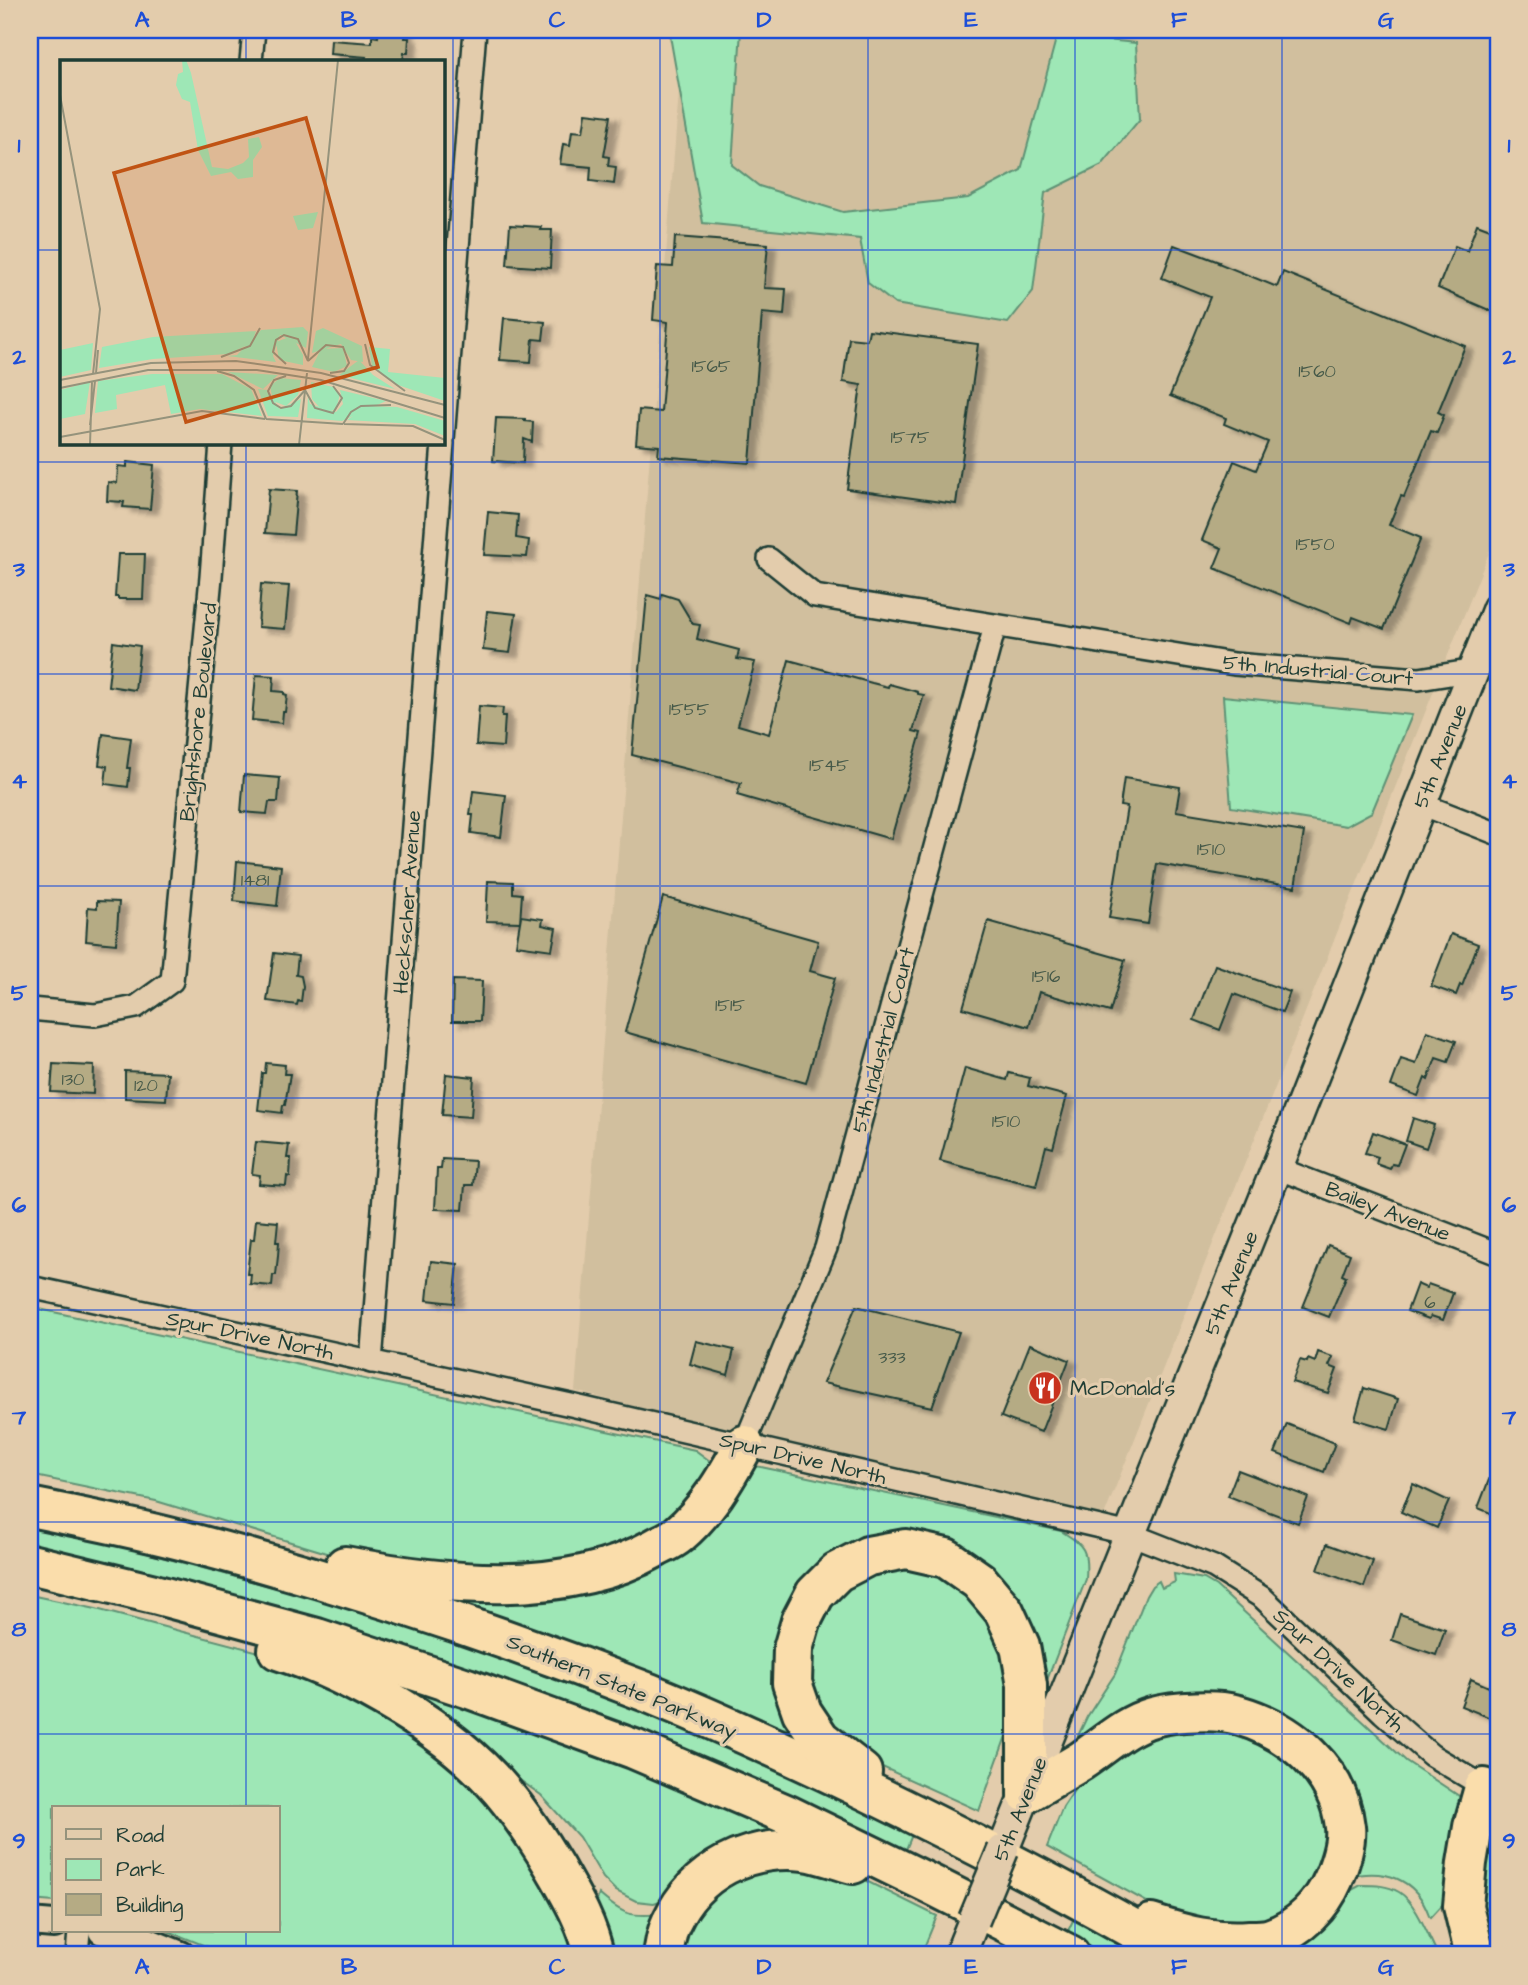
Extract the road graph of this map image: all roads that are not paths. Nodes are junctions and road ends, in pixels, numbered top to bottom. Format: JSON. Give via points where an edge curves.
{"nodes":[{"id":1,"x":254,"y":30,"type":"edge"},
{"id":2,"x":475,"y":30,"type":"edge"},
{"id":3,"x":251,"y":60,"type":"edge"},
{"id":4,"x":444,"y":428,"type":"edge"},
{"id":5,"x":221,"y":444,"type":"edge"},
{"id":6,"x":443,"y":444,"type":"edge"},
{"id":7,"x":769,"y":559,"type":"dead end"},
{"id":8,"x":1498,"y":608,"type":"edge"},
{"id":9,"x":995,"y":626,"type":"junction"},
{"id":10,"x":1475,"y":670,"type":"junction"},
{"id":11,"x":1421,"y":804,"type":"junction"},
{"id":12,"x":1498,"y":834,"type":"edge"},
{"id":13,"x":30,"y":1009,"type":"edge"},
{"id":14,"x":1277,"y":1168,"type":"junction"},
{"id":15,"x":1498,"y":1254,"type":"edge"},
{"id":16,"x":30,"y":1287,"type":"edge"},
{"id":17,"x":371,"y":1362,"type":"junction"},
{"id":18,"x":744,"y":1445,"type":"junction"},
{"id":19,"x":30,"y":1507,"type":"edge"},
{"id":20,"x":1130,"y":1534,"type":"junction"},
{"id":21,"x":30,"y":1566,"type":"edge"},
{"id":22,"x":1491,"y":1791,"type":"edge"},
{"id":23,"x":1027,"y":1793,"type":"junction"},
{"id":24,"x":923,"y":1818,"type":"junction"},
{"id":25,"x":934,"y":1886,"type":"junction"},
{"id":26,"x":1097,"y":1908,"type":"junction"},
{"id":27,"x":30,"y":1922,"type":"edge"},
{"id":28,"x":52,"y":1924,"type":"edge"},
{"id":29,"x":79,"y":1932,"type":"edge"},
{"id":30,"x":107,"y":1932,"type":"edge"},
{"id":31,"x":77,"y":1955,"type":"edge"},
{"id":32,"x":181,"y":1955,"type":"edge"},
{"id":33,"x":594,"y":1955,"type":"edge"},
{"id":34,"x":663,"y":1955,"type":"edge"},
{"id":35,"x":960,"y":1955,"type":"edge"},
{"id":36,"x":1070,"y":1955,"type":"edge"},
{"id":37,"x":1180,"y":1955,"type":"edge"},
{"id":38,"x":1475,"y":1955,"type":"edge"}],
"edges":[{"from":1,"to":3,"type":"street"},
{"from":2,"to":4,"type":"street","name":"Heckscher Avenue"},
{"from":5,"to":13,"type":"street","name":"Brightshore Boulevard","via":[[172,981],[136,1007],[95,1015]]},
{"from":6,"to":17,"type":"street","name":"Heckscher Avenue"},
{"from":7,"to":9,"type":"street","name":"5th Industrial Court","via":[[816,596]]},
{"from":8,"to":10,"type":"main road","name":"5th Avenue"},
{"from":9,"to":10,"type":"street","name":"5th Industrial Court","via":[[1234,664],[1419,679]]},
{"from":9,"to":18,"type":"street","name":"5th Industrial Court","via":[[827,1248]]},
{"from":10,"to":11,"type":"main road","name":"5th Avenue"},
{"from":11,"to":12,"type":"street"},
{"from":11,"to":14,"type":"main road","name":"5th Avenue"},
{"from":14,"to":15,"type":"street","name":"Bailey Avenue"},
{"from":14,"to":20,"type":"main road","name":"5th Avenue"},
{"from":16,"to":17,"type":"street","name":"Spur Drive North"},
{"from":17,"to":18,"type":"street","name":"Spur Drive North"},
{"from":18,"to":19,"type":"highway","via":[[704,1509],[676,1536],[634,1560],[583,1576],[528,1582],[380,1573]]},
{"from":18,"to":20,"type":"street","name":"Spur Drive North"},
{"from":19,"to":24,"type":"highway","name":"Southern State Parkway","via":[[186,1541],[356,1590],[502,1639],[650,1694]]},
{"from":20,"to":22,"type":"street","name":"Spur Drive North","via":[[1214,1567],[1263,1598],[1431,1755]]},
{"from":20,"to":23,"type":"main road","name":"5th Avenue"},
{"from":21,"to":25,"type":"highway","via":[[317,1638],[467,1688],[647,1754]]},
{"from":21,"to":33,"type":"highway","via":[[288,1653],[401,1707],[455,1745],[500,1789],[570,1893],[591,1937]]},
{"from":22,"to":38,"type":"highway","via":[[1471,1839],[1463,1906]]},
{"from":23,"to":24,"type":"highway","via":[[1027,1685],[1020,1646],[1004,1611],[979,1581],[946,1558],[906,1549],[868,1556],[837,1572],[815,1594],[793,1649],[792,1683],[802,1712],[820,1739]]},
{"from":23,"to":26,"type":"highway","via":[[1117,1734],[1153,1717],[1195,1712],[1236,1715],[1278,1731],[1314,1759],[1336,1792],[1346,1828],[1340,1862],[1326,1895],[1300,1923],[1269,1939],[1196,1938]]},
{"from":23,"to":35,"type":"main road","name":"5th Avenue","bridge":true},
{"from":24,"to":26,"type":"highway","name":"Southern State Parkway"},
{"from":25,"to":34,"type":"highway","via":[[807,1851],[768,1851],[740,1858],[708,1875],[687,1896],[669,1926]]},
{"from":25,"to":36,"type":"highway"},
{"from":26,"to":37,"type":"highway","name":"Southern State Parkway"},
{"from":27,"to":28,"type":"street"},
{"from":29,"to":31,"type":"street"},
{"from":30,"to":32,"type":"street","via":[[139,1938]]}]}
